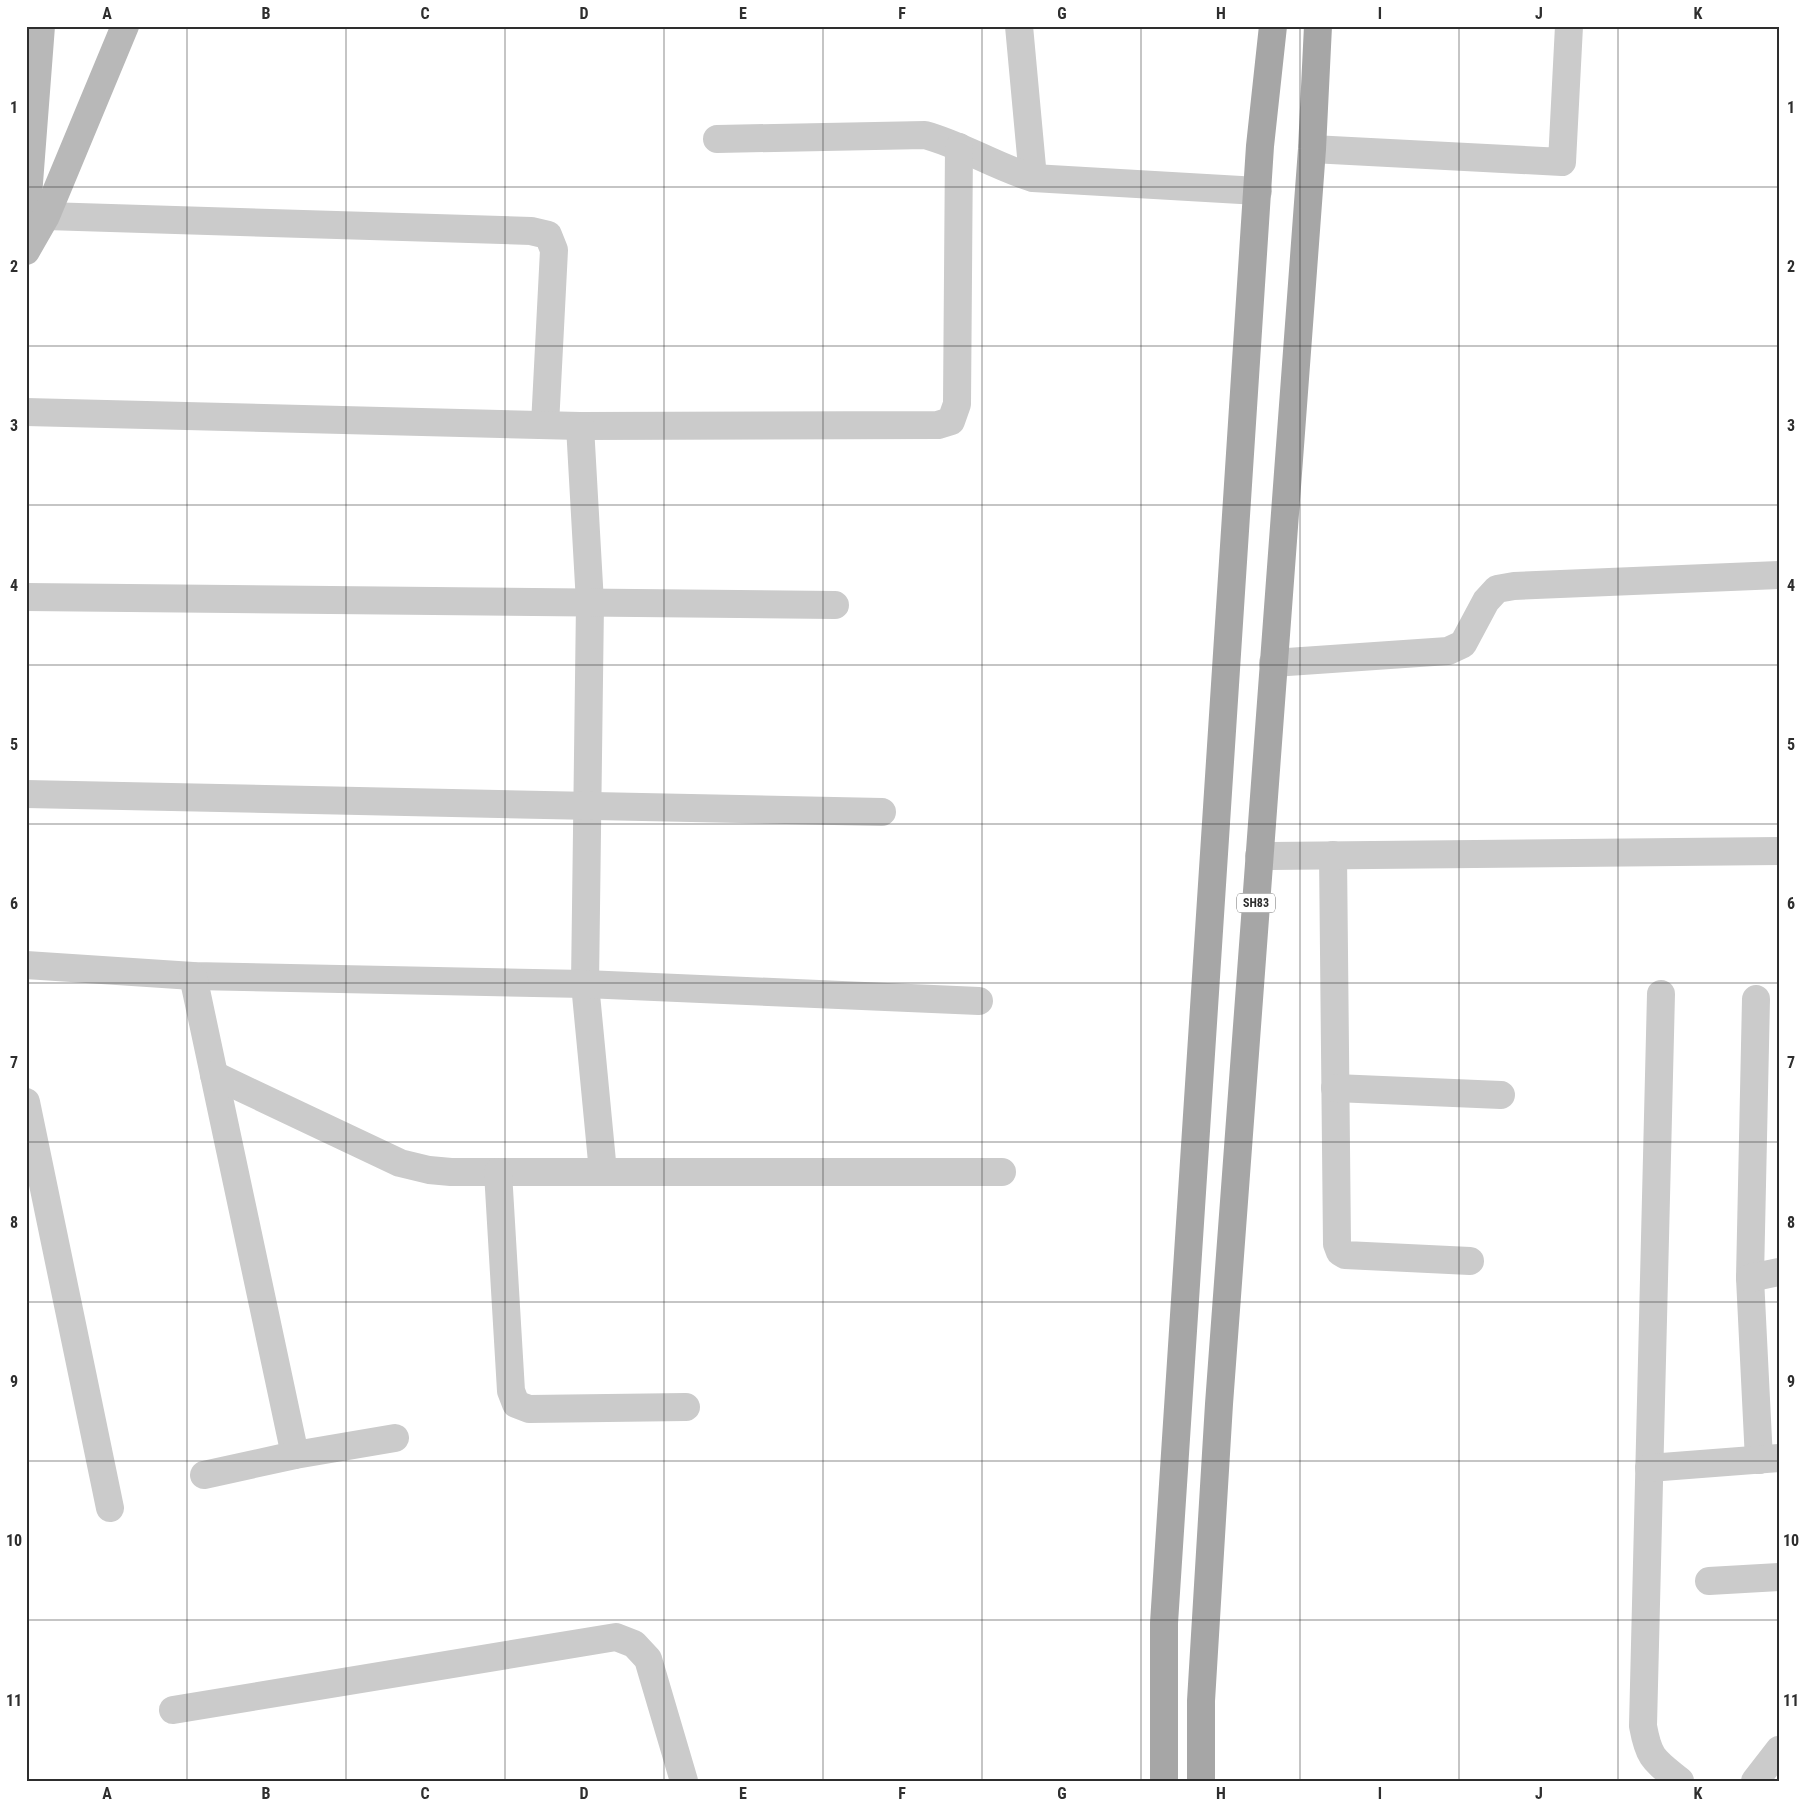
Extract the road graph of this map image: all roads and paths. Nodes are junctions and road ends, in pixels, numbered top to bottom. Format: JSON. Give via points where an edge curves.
{"nodes":[{"id":1,"x":41,"y":26,"type":"edge"},
{"id":2,"x":125,"y":26,"type":"edge"},
{"id":3,"x":1019,"y":26,"type":"edge"},
{"id":4,"x":1273,"y":26,"type":"edge"},
{"id":5,"x":1318,"y":26,"type":"edge"},
{"id":6,"x":1569,"y":26,"type":"edge"},
{"id":7,"x":717,"y":139,"type":"dead end"},
{"id":8,"x":959,"y":147,"type":"junction"},
{"id":9,"x":1312,"y":148,"type":"junction"},
{"id":10,"x":1033,"y":178,"type":"junction"},
{"id":11,"x":1258,"y":191,"type":"junction"},
{"id":12,"x":36,"y":219,"type":"edge"},
{"id":13,"x":26,"y":251,"type":"edge"},
{"id":14,"x":26,"y":412,"type":"edge"},
{"id":15,"x":545,"y":424,"type":"junction"},
{"id":16,"x":580,"y":426,"type":"junction"},
{"id":17,"x":1779,"y":575,"type":"edge"},
{"id":18,"x":26,"y":596,"type":"edge"},
{"id":19,"x":590,"y":603,"type":"junction"},
{"id":20,"x":835,"y":605,"type":"dead end"},
{"id":21,"x":1273,"y":663,"type":"junction"},
{"id":22,"x":26,"y":794,"type":"edge"},
{"id":23,"x":588,"y":806,"type":"junction"},
{"id":24,"x":882,"y":812,"type":"dead end"},
{"id":25,"x":1779,"y":851,"type":"edge"},
{"id":26,"x":1333,"y":855,"type":"junction"},
{"id":27,"x":1259,"y":856,"type":"junction"},
{"id":28,"x":26,"y":965,"type":"edge"},
{"id":29,"x":193,"y":976,"type":"junction"},
{"id":30,"x":585,"y":984,"type":"junction"},
{"id":31,"x":1661,"y":994,"type":"dead end"},
{"id":32,"x":1756,"y":1000,"type":"dead end"},
{"id":33,"x":979,"y":1001,"type":"dead end"},
{"id":34,"x":214,"y":1075,"type":"junction"},
{"id":35,"x":1335,"y":1088,"type":"junction"},
{"id":36,"x":1501,"y":1095,"type":"dead end"},
{"id":37,"x":26,"y":1102,"type":"edge"},
{"id":38,"x":498,"y":1172,"type":"junction"},
{"id":39,"x":604,"y":1172,"type":"junction"},
{"id":40,"x":1002,"y":1172,"type":"dead end"},
{"id":41,"x":1470,"y":1261,"type":"dead end"},
{"id":42,"x":1779,"y":1272,"type":"edge"},
{"id":43,"x":1750,"y":1278,"type":"junction"},
{"id":44,"x":686,"y":1406,"type":"dead end"},
{"id":45,"x":395,"y":1438,"type":"dead end"},
{"id":46,"x":295,"y":1455,"type":"junction"},
{"id":47,"x":1769,"y":1459,"type":"edge"},
{"id":48,"x":1649,"y":1468,"type":"junction"},
{"id":49,"x":204,"y":1475,"type":"dead end"},
{"id":50,"x":110,"y":1508,"type":"dead end"},
{"id":51,"x":1779,"y":1577,"type":"edge"},
{"id":52,"x":1709,"y":1580,"type":"dead end"},
{"id":53,"x":173,"y":1710,"type":"dead end"},
{"id":54,"x":1779,"y":1750,"type":"edge"},
{"id":55,"x":684,"y":1781,"type":"edge"},
{"id":56,"x":1164,"y":1781,"type":"edge"},
{"id":57,"x":1201,"y":1781,"type":"edge"},
{"id":58,"x":1680,"y":1781,"type":"edge"},
{"id":59,"x":1754,"y":1781,"type":"edge"}],
"edges":[{"from":1,"to":12,"type":"street"},
{"from":2,"to":12,"type":"street"},
{"from":3,"to":10,"type":"street"},
{"from":4,"to":11,"type":"main road"},
{"from":5,"to":9,"type":"main road","number":"SH83"},
{"from":6,"to":9,"type":"street","via":[[1562,162]]},
{"from":7,"to":8,"type":"street","via":[[925,135]]},
{"from":8,"to":10,"type":"street"},
{"from":8,"to":16,"type":"street","via":[[956,404],[952,421],[938,425]]},
{"from":9,"to":21,"type":"main road","number":"SH83"},
{"from":10,"to":11,"type":"street"},
{"from":11,"to":56,"type":"main road","via":[[1164,1623]]},
{"from":12,"to":13,"type":"street"},
{"from":12,"to":15,"type":"street","via":[[530,231],[548,235],[554,250]]},
{"from":14,"to":15,"type":"street"},
{"from":15,"to":16,"type":"street"},
{"from":16,"to":19,"type":"street"},
{"from":17,"to":21,"type":"street","via":[[1496,589],[1463,644],[1448,651]]},
{"from":18,"to":19,"type":"street"},
{"from":19,"to":20,"type":"street"},
{"from":19,"to":23,"type":"street"},
{"from":21,"to":27,"type":"main road","number":"SH83"},
{"from":22,"to":23,"type":"street"},
{"from":23,"to":24,"type":"street"},
{"from":23,"to":30,"type":"street"},
{"from":25,"to":26,"type":"street"},
{"from":26,"to":27,"type":"street"},
{"from":26,"to":35,"type":"street"},
{"from":27,"to":57,"type":"main road","number":"SH83","via":[[1219,1404],[1201,1701]]},
{"from":28,"to":29,"type":"street"},
{"from":29,"to":30,"type":"street"},
{"from":29,"to":34,"type":"street"},
{"from":30,"to":33,"type":"street"},
{"from":30,"to":39,"type":"street"},
{"from":31,"to":48,"type":"street"},
{"from":32,"to":43,"type":"street"},
{"from":34,"to":38,"type":"street","via":[[400,1163],[429,1170]]},
{"from":34,"to":46,"type":"street"},
{"from":35,"to":36,"type":"street"},
{"from":35,"to":41,"type":"street","via":[[1337,1244],[1340,1252],[1345,1255]]},
{"from":37,"to":50,"type":"street"},
{"from":38,"to":39,"type":"street"},
{"from":38,"to":44,"type":"street","via":[[511,1391],[516,1404],[530,1409]]},
{"from":39,"to":40,"type":"street"},
{"from":42,"to":43,"type":"street"},
{"from":43,"to":47,"type":"street"},
{"from":45,"to":46,"type":"street"},
{"from":46,"to":49,"type":"street"},
{"from":47,"to":48,"type":"street"},
{"from":48,"to":58,"type":"street","via":[[1644,1726],[1647,1747],[1655,1761]]},
{"from":51,"to":52,"type":"street"},
{"from":53,"to":55,"type":"street","via":[[616,1637],[634,1644],[648,1659]]},
{"from":54,"to":59,"type":"street"}]}
